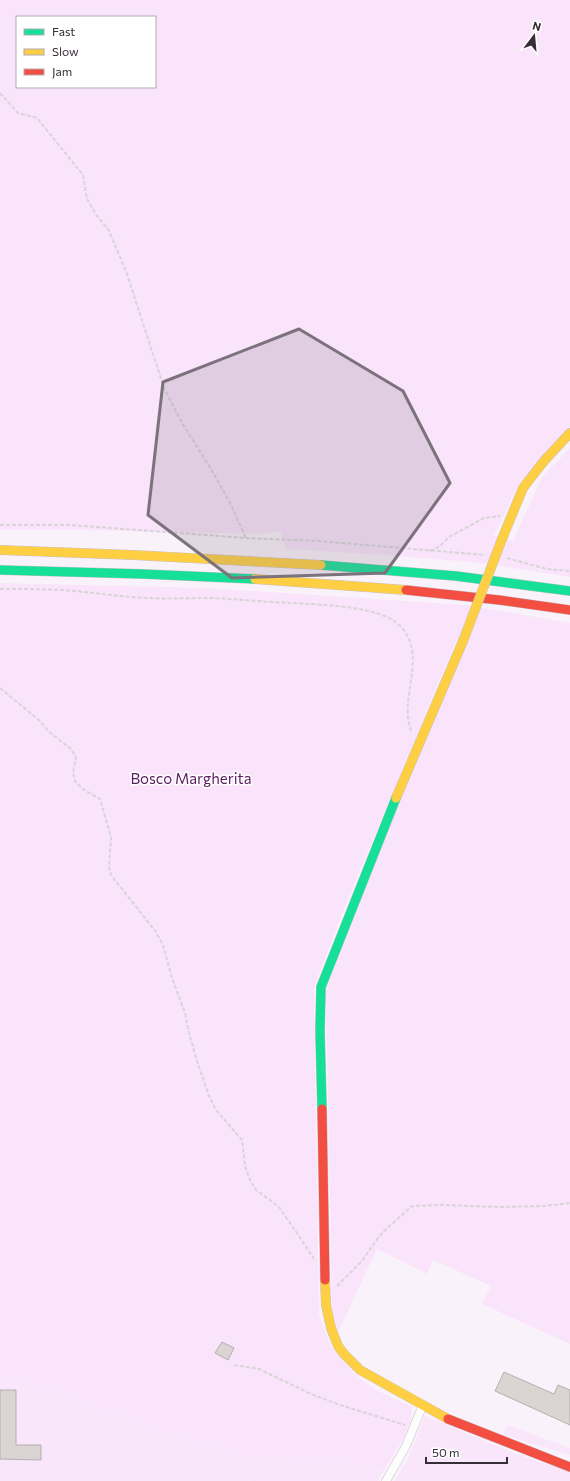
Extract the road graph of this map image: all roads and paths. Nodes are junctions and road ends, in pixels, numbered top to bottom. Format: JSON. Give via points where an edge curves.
{"nodes":[{"id":1,"x":0,"y":93,"type":"edge"},
{"id":2,"x":570,"y":433,"type":"edge"},
{"id":3,"x":512,"y":514,"type":"junction"},
{"id":4,"x":0,"y":525,"type":"edge"},
{"id":5,"x":246,"y":538,"type":"junction"},
{"id":6,"x":0,"y":550,"type":"edge"},
{"id":7,"x":429,"y":551,"type":"junction"},
{"id":8,"x":488,"y":555,"type":"dead end"},
{"id":9,"x":503,"y":558,"type":"dead end"},
{"id":10,"x":0,"y":570,"type":"edge"},
{"id":11,"x":570,"y":571,"type":"edge"},
{"id":12,"x":0,"y":589,"type":"edge"},
{"id":13,"x":570,"y":591,"type":"edge"},
{"id":14,"x":570,"y":610,"type":"edge"},
{"id":15,"x":0,"y":688,"type":"edge"},
{"id":16,"x":418,"y":747,"type":"junction"},
{"id":17,"x":570,"y":1203,"type":"edge"},
{"id":18,"x":324,"y":1266,"type":"junction"},
{"id":19,"x":325,"y":1299,"type":"junction"},
{"id":20,"x":234,"y":1366,"type":"dead end"},
{"id":21,"x":423,"y":1405,"type":"junction"},
{"id":22,"x":414,"y":1427,"type":"junction"},
{"id":23,"x":570,"y":1467,"type":"edge"},
{"id":24,"x":386,"y":1481,"type":"edge"}],
"edges":[{"from":1,"to":5,"type":"path","via":[[18,113],[37,118],[83,176],[87,199],[108,229],[126,271],[164,388],[182,424],[212,468]]},
{"from":2,"to":3,"type":"main road","via":[[523,488]]},
{"from":3,"to":7,"type":"path","via":[[484,518]]},
{"from":3,"to":16,"type":"main road","bridge":true,"via":[[463,641]]},
{"from":4,"to":5,"type":"path","via":[[70,525]]},
{"from":5,"to":7,"type":"path","via":[[319,541]]},
{"from":6,"to":13,"type":"main road","via":[[94,552],[432,573],[518,582]]},
{"from":7,"to":8,"type":"path"},
{"from":9,"to":11,"type":"path","via":[[547,569]]},
{"from":10,"to":14,"type":"main road","via":[[298,581],[520,602]]},
{"from":12,"to":16,"type":"path","via":[[63,590],[148,598],[208,598],[324,605],[348,607],[391,619],[402,627],[410,639],[413,664],[408,724]]},
{"from":15,"to":18,"type":"path","via":[[71,749],[76,757],[73,774],[75,781],[84,790],[100,799],[111,837],[111,875],[156,932],[163,945],[185,1013],[196,1061],[212,1103],[223,1120],[242,1140],[244,1166],[256,1190],[279,1207],[317,1264]]},
{"from":16,"to":18,"type":"main road","via":[[321,987]]},
{"from":17,"to":19,"type":"path","via":[[499,1207],[412,1206],[384,1231],[362,1261]]},
{"from":18,"to":19,"type":"main road"},
{"from":19,"to":21,"type":"main road","via":[[330,1328],[338,1346],[348,1358],[360,1370]]},
{"from":20,"to":22,"type":"path","via":[[259,1369],[311,1394]]},
{"from":21,"to":22,"type":"street"},
{"from":21,"to":23,"type":"main road","via":[[461,1426]]},
{"from":22,"to":24,"type":"street"}]}
